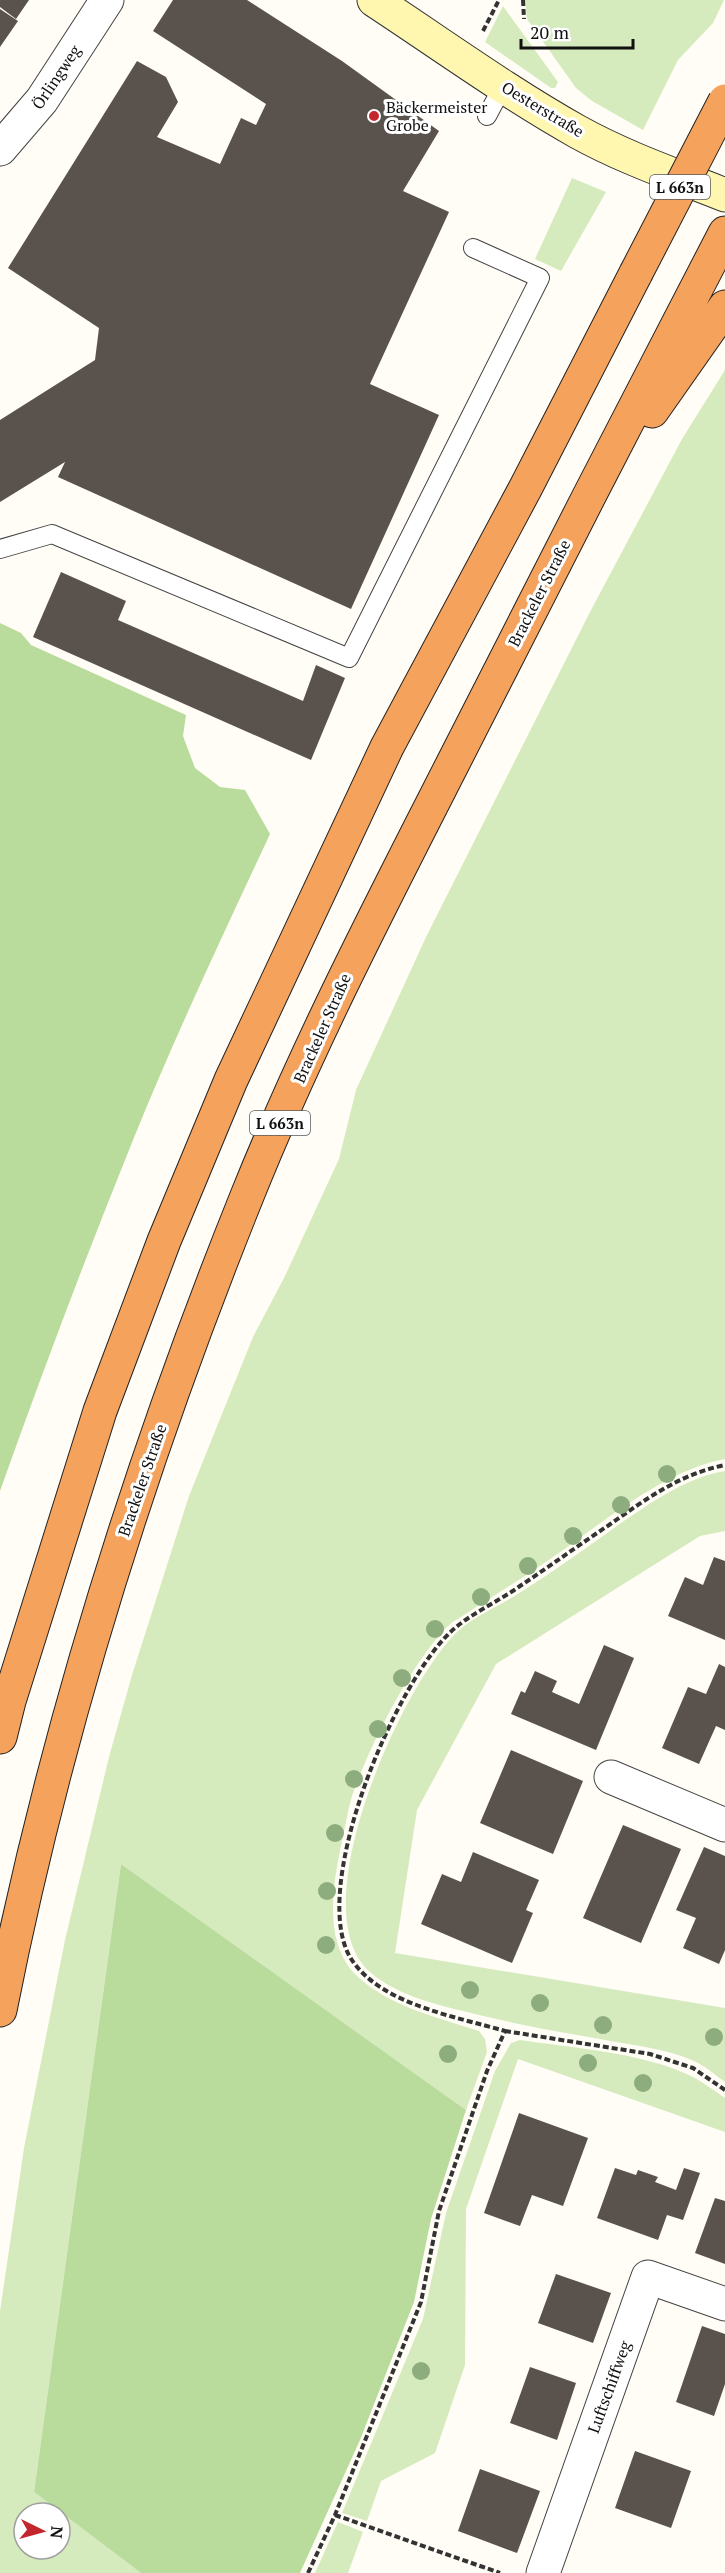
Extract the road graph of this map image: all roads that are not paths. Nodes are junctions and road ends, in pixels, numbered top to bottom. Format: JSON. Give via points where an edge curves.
{"nodes":[{"id":1,"x":107,"y":0,"type":"edge"},
{"id":2,"x":374,"y":0,"type":"edge"},
{"id":3,"x":503,"y":86,"type":"junction"},
{"id":4,"x":725,"y":101,"type":"edge"},
{"id":5,"x":487,"y":116,"type":"dead end"},
{"id":6,"x":0,"y":149,"type":"edge"},
{"id":7,"x":725,"y":195,"type":"edge"},
{"id":8,"x":725,"y":233,"type":"edge"},
{"id":9,"x":473,"y":248,"type":"dead end"},
{"id":10,"x":725,"y":307,"type":"edge"},
{"id":11,"x":578,"y":515,"type":"junction"},
{"id":12,"x":0,"y":549,"type":"edge"},
{"id":13,"x":0,"y":1737,"type":"edge"},
{"id":14,"x":611,"y":1777,"type":"dead end"},
{"id":15,"x":725,"y":1825,"type":"edge"},
{"id":16,"x":0,"y":2010,"type":"edge"},
{"id":17,"x":725,"y":2304,"type":"edge"},
{"id":18,"x":543,"y":2573,"type":"edge"}],
"edges":[{"from":1,"to":6,"type":"street","name":"Örlingweg","via":[[42,100]]},
{"from":2,"to":3,"type":"street","name":"Oesterstraße"},
{"from":3,"to":5,"type":"lane"},
{"from":3,"to":7,"type":"street","name":"Oesterstraße","via":[[620,153]]},
{"from":4,"to":13,"type":"highway","number":"L 663n","bridge":true,"via":[[387,747],[231,1080],[164,1241],[100,1411]]},
{"from":8,"to":11,"type":"highway","name":"Brackeler Straße","number":"L 663n"},
{"from":9,"to":12,"type":"lane","via":[[540,278],[349,658],[52,534]]},
{"from":10,"to":11,"type":"highway"},
{"from":11,"to":16,"type":"highway","name":"Brackeler Straße","number":"L 663n","via":[[348,970],[248,1193],[159,1428],[111,1572],[69,1719]]},
{"from":14,"to":15,"type":"street"},
{"from":17,"to":18,"type":"street","name":"Luftschiffweg","via":[[648,2277]]}]}
